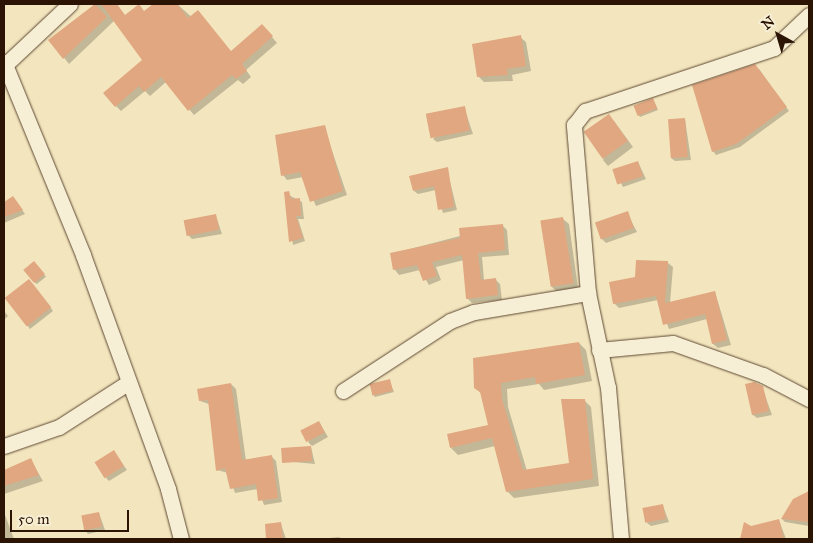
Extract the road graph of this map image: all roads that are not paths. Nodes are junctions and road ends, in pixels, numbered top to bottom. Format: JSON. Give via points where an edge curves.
{"nodes":[{"id":1,"x":70,"y":4,"type":"edge"},
{"id":2,"x":809,"y":15,"type":"edge"},
{"id":3,"x":5,"y":63,"type":"edge"},
{"id":4,"x":588,"y":293,"type":"junction"},
{"id":5,"x":598,"y":350,"type":"junction"},
{"id":6,"x":129,"y":382,"type":"junction"},
{"id":7,"x":343,"y":391,"type":"dead end"},
{"id":8,"x":809,"y":399,"type":"edge"},
{"id":9,"x":4,"y":446,"type":"edge"},
{"id":10,"x":181,"y":539,"type":"edge"},
{"id":11,"x":621,"y":539,"type":"edge"}],
"edges":[{"from":1,"to":3,"type":"street"},
{"from":2,"to":4,"type":"street","via":[[774,48],[585,111],[574,125]]},
{"from":3,"to":6,"type":"street"},
{"from":4,"to":5,"type":"street"},
{"from":4,"to":7,"type":"street","via":[[474,312],[450,321]]},
{"from":5,"to":8,"type":"street","via":[[673,343],[763,375]]},
{"from":5,"to":11,"type":"street","via":[[608,388]]},
{"from":6,"to":9,"type":"street","via":[[59,427]]},
{"from":6,"to":10,"type":"street","via":[[168,489]]}]}
